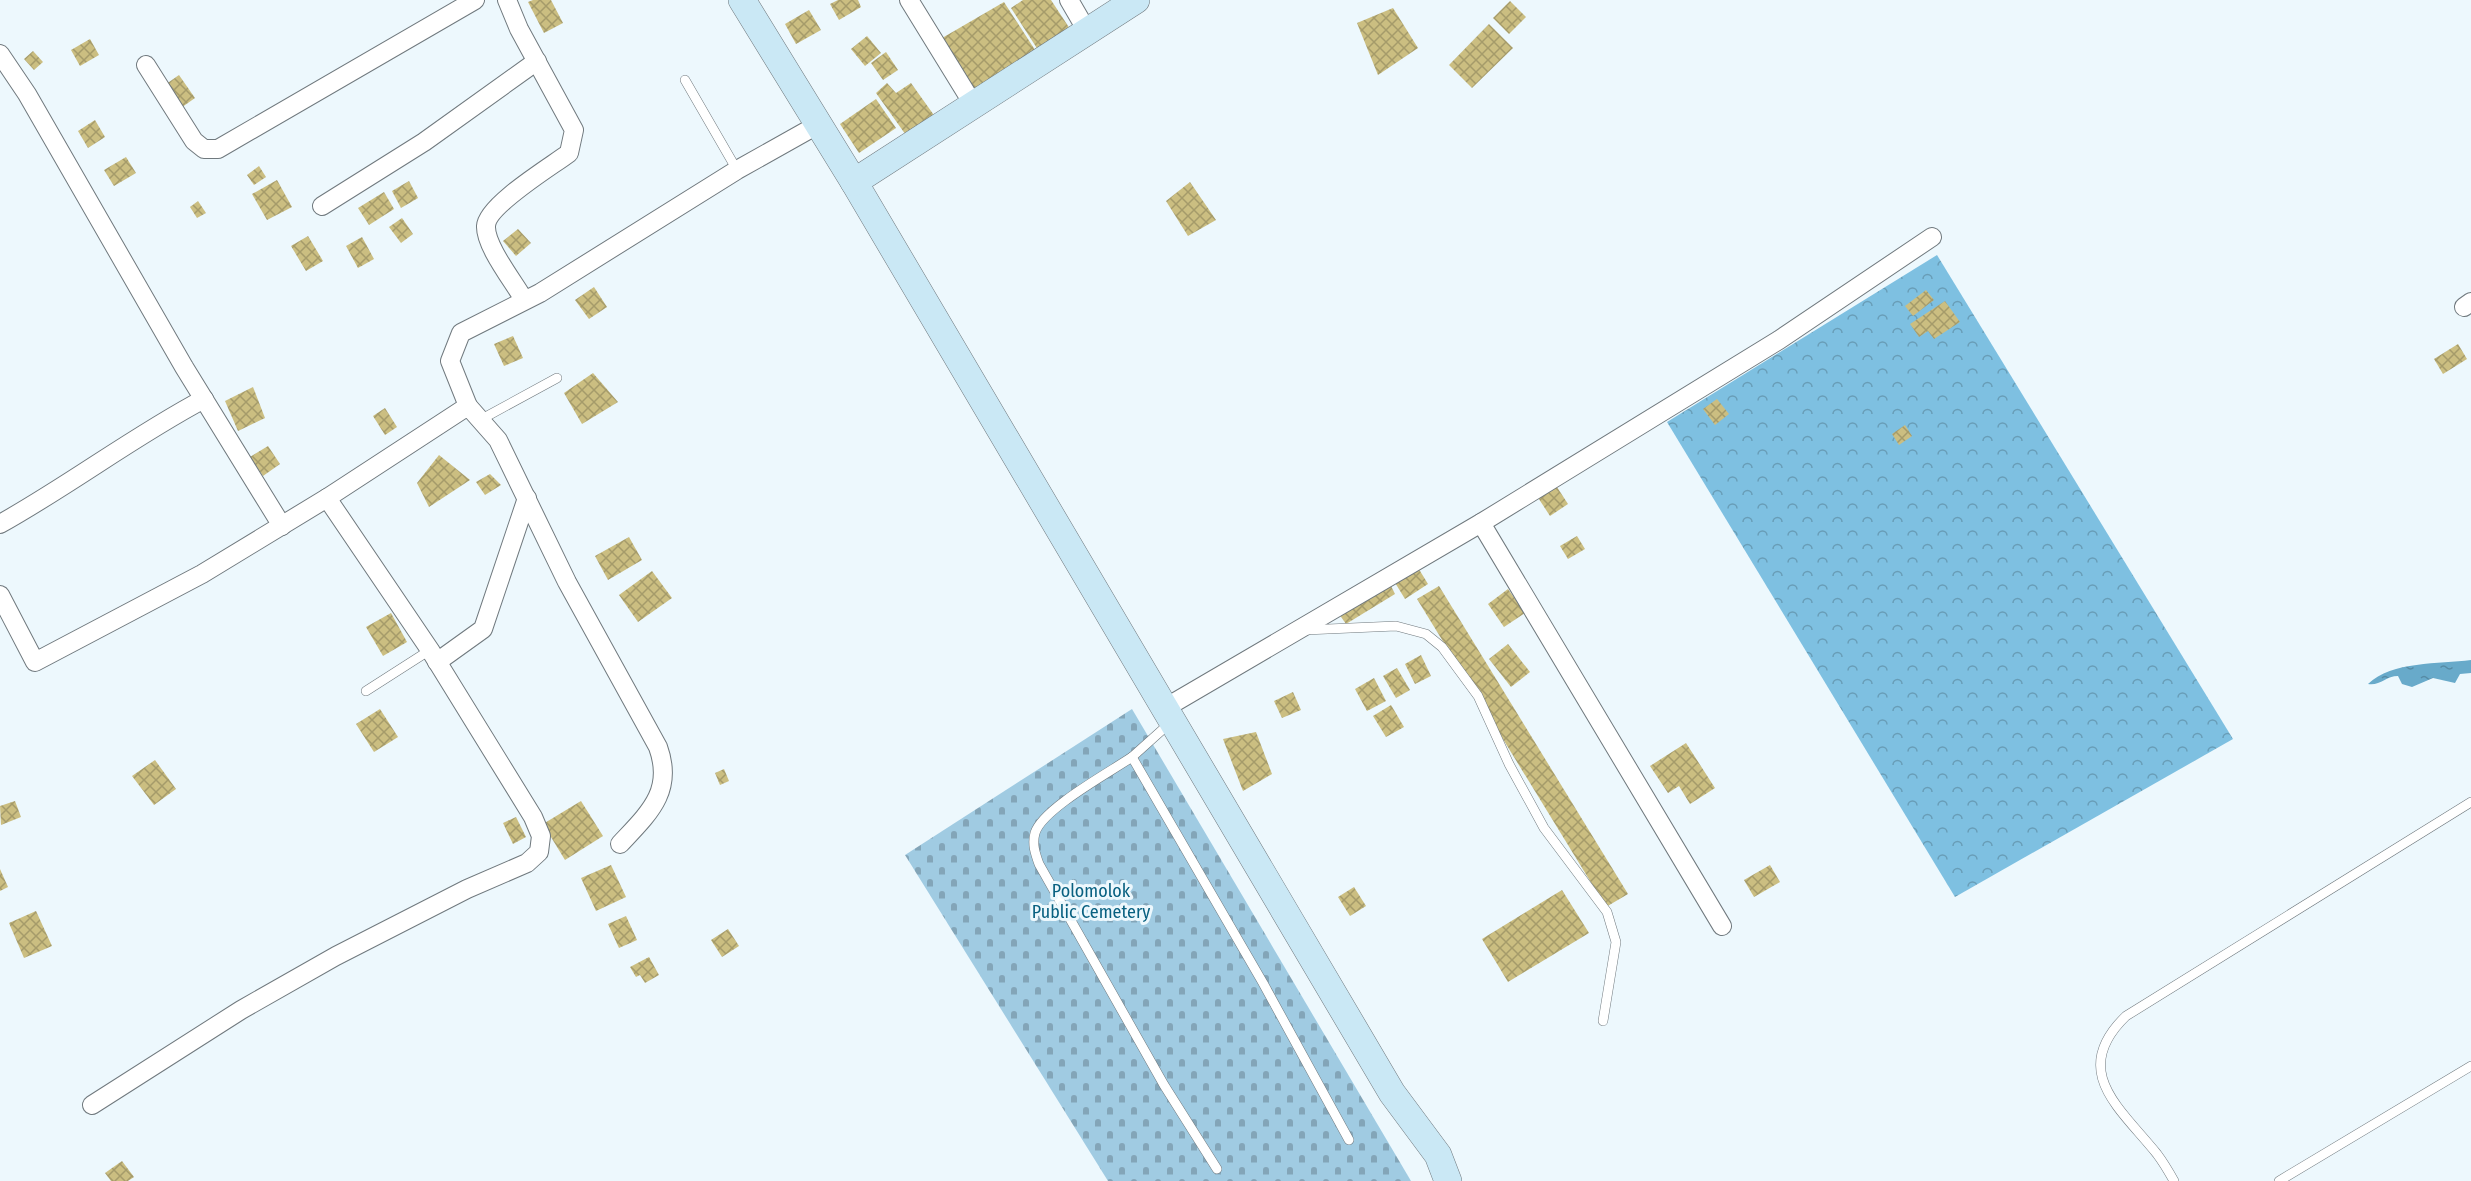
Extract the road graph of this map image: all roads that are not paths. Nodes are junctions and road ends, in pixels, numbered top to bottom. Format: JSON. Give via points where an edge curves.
{"nodes":[{"id":1,"x":475,"y":0,"type":"edge"},
{"id":2,"x":507,"y":0,"type":"edge"},
{"id":3,"x":742,"y":0,"type":"edge"},
{"id":4,"x":909,"y":0,"type":"edge"},
{"id":5,"x":1069,"y":0,"type":"edge"},
{"id":6,"x":1136,"y":0,"type":"edge"},
{"id":7,"x":1087,"y":31,"type":"junction"},
{"id":8,"x":0,"y":54,"type":"edge"},
{"id":9,"x":537,"y":61,"type":"junction"},
{"id":10,"x":146,"y":64,"type":"dead end"},
{"id":11,"x":5,"y":72,"type":"edge"},
{"id":12,"x":685,"y":80,"type":"dead end"},
{"id":13,"x":973,"y":104,"type":"junction"},
{"id":14,"x":819,"y":124,"type":"junction"},
{"id":15,"x":737,"y":170,"type":"junction"},
{"id":16,"x":854,"y":182,"type":"junction"},
{"id":17,"x":321,"y":206,"type":"dead end"},
{"id":18,"x":1932,"y":237,"type":"dead end"},
{"id":19,"x":524,"y":300,"type":"junction"},
{"id":20,"x":557,"y":378,"type":"dead end"},
{"id":21,"x":204,"y":399,"type":"junction"},
{"id":22,"x":468,"y":406,"type":"junction"},
{"id":23,"x":480,"y":420,"type":"junction"},
{"id":24,"x":327,"y":498,"type":"junction"},
{"id":25,"x":527,"y":498,"type":"junction"},
{"id":26,"x":1481,"y":523,"type":"junction"},
{"id":27,"x":0,"y":524,"type":"edge"},
{"id":28,"x":282,"y":526,"type":"junction"},
{"id":29,"x":0,"y":595,"type":"edge"},
{"id":30,"x":1294,"y":631,"type":"junction"},
{"id":31,"x":434,"y":656,"type":"junction"},
{"id":32,"x":366,"y":691,"type":"dead end"},
{"id":33,"x":1169,"y":714,"type":"junction"},
{"id":34,"x":1132,"y":757,"type":"junction"},
{"id":35,"x":2471,"y":802,"type":"edge"},
{"id":36,"x":620,"y":844,"type":"dead end"},
{"id":37,"x":1722,"y":926,"type":"dead end"},
{"id":38,"x":1603,"y":1021,"type":"dead end"},
{"id":39,"x":2471,"y":1066,"type":"edge"},
{"id":40,"x":92,"y":1105,"type":"dead end"},
{"id":41,"x":1348,"y":1140,"type":"dead end"},
{"id":42,"x":1217,"y":1169,"type":"dead end"},
{"id":43,"x":1448,"y":1181,"type":"edge"},
{"id":44,"x":2174,"y":1181,"type":"edge"},
{"id":45,"x":2279,"y":1181,"type":"edge"}],
"edges":[{"from":1,"to":10,"type":"street","via":[[218,149],[204,149],[194,141]]},
{"from":2,"to":9,"type":"street"},
{"from":3,"to":14,"type":"street"},
{"from":4,"to":13,"type":"street"},
{"from":5,"to":7,"type":"street"},
{"from":6,"to":7,"type":"street"},
{"from":7,"to":13,"type":"street"},
{"from":8,"to":11,"type":"street"},
{"from":9,"to":17,"type":"street","via":[[424,142]]},
{"from":9,"to":19,"type":"street","via":[[574,130],[574,142],[569,153],[504,201],[488,218],[486,227],[489,242]]},
{"from":11,"to":21,"type":"street"},
{"from":12,"to":15,"type":"lane"},
{"from":13,"to":16,"type":"street"},
{"from":14,"to":15,"type":"street"},
{"from":14,"to":16,"type":"street"},
{"from":15,"to":19,"type":"street"},
{"from":16,"to":33,"type":"street"},
{"from":18,"to":26,"type":"street","via":[[1779,340]]},
{"from":19,"to":22,"type":"street","via":[[461,333],[457,339],[450,361]]},
{"from":20,"to":23,"type":"lane"},
{"from":21,"to":27,"type":"street","via":[[162,421]]},
{"from":21,"to":28,"type":"street"},
{"from":22,"to":23,"type":"street"},
{"from":22,"to":24,"type":"street"},
{"from":23,"to":25,"type":"street","via":[[498,440]]},
{"from":24,"to":28,"type":"street"},
{"from":24,"to":31,"type":"street"},
{"from":25,"to":31,"type":"street","via":[[483,629]]},
{"from":25,"to":36,"type":"street","via":[[665,767],[663,787],[648,815]]},
{"from":26,"to":30,"type":"street"},
{"from":26,"to":37,"type":"street"},
{"from":28,"to":29,"type":"street","via":[[202,574],[35,662]]},
{"from":30,"to":33,"type":"street"},
{"from":30,"to":38,"type":"lane","via":[[1396,626],[1426,634],[1442,647],[1478,696],[1544,828],[1607,912],[1616,942]]},
{"from":31,"to":32,"type":"lane"},
{"from":31,"to":40,"type":"street","via":[[533,817],[541,836],[538,852],[527,863],[346,951],[241,1010]]},
{"from":33,"to":34,"type":"lane"},
{"from":33,"to":43,"type":"street","via":[[1392,1093],[1438,1155]]},
{"from":34,"to":41,"type":"lane","via":[[1263,983]]},
{"from":34,"to":42,"type":"lane","via":[[1046,814],[1035,830],[1033,844],[1039,864],[1124,1015]]},
{"from":35,"to":44,"type":"lane","via":[[2126,1016],[2110,1031],[2100,1051],[2100,1073],[2107,1094],[2158,1155]]},
{"from":39,"to":45,"type":"lane"}]}
